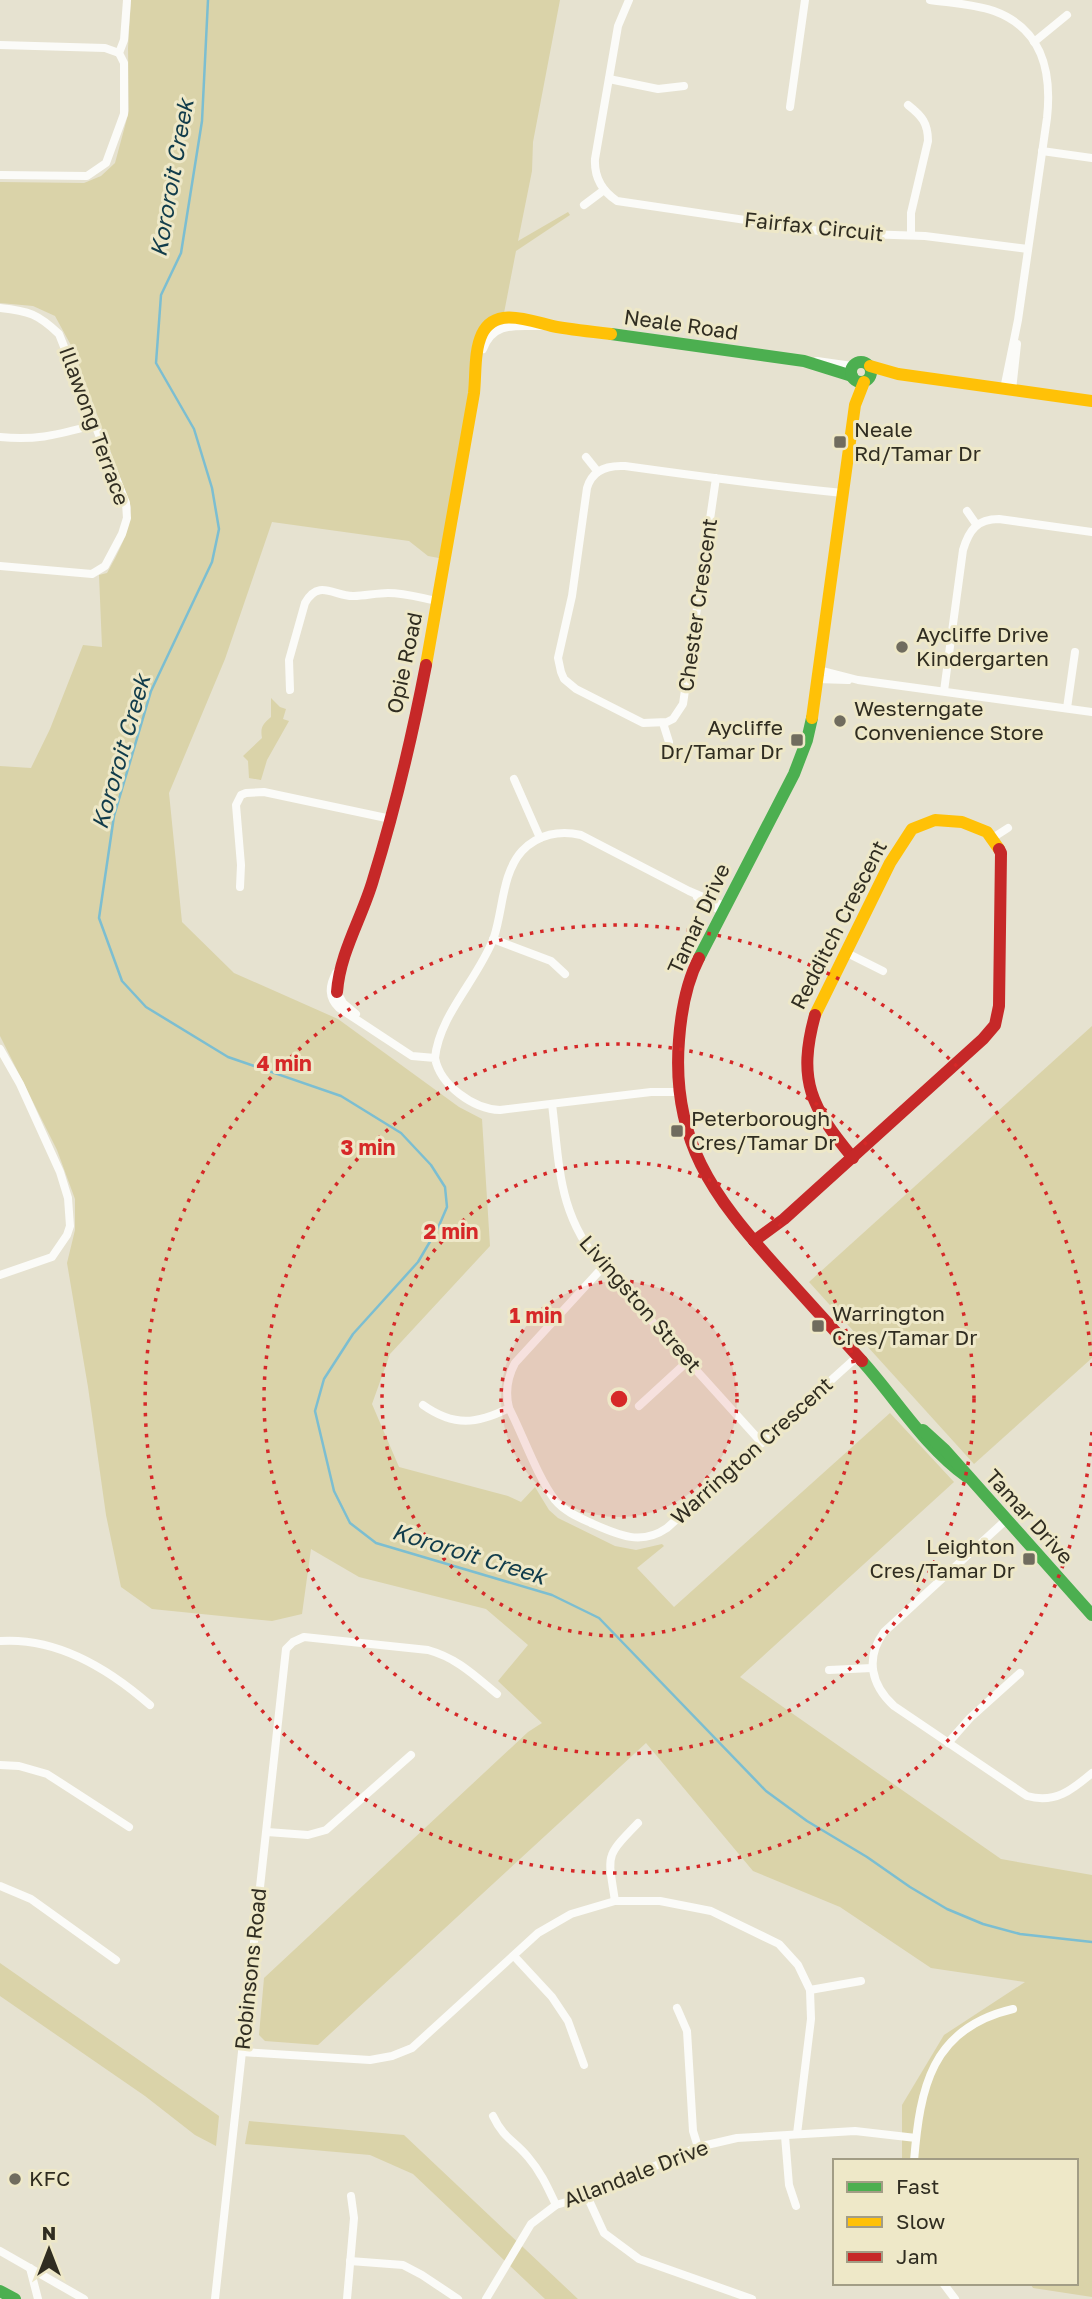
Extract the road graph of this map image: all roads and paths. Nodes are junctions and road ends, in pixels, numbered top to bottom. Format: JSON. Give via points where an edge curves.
{"nodes":[{"id":1,"x":127,"y":0,"type":"edge"},
{"id":2,"x":629,"y":0,"type":"edge"},
{"id":3,"x":805,"y":0,"type":"edge"},
{"id":4,"x":930,"y":0,"type":"edge"},
{"id":5,"x":1067,"y":15,"type":"dead end"},
{"id":6,"x":1034,"y":42,"type":"junction"},
{"id":7,"x":0,"y":45,"type":"edge"},
{"id":8,"x":119,"y":53,"type":"junction"},
{"id":9,"x":609,"y":79,"type":"junction"},
{"id":10,"x":684,"y":86,"type":"dead end"},
{"id":11,"x":908,"y":105,"type":"dead end"},
{"id":12,"x":790,"y":107,"type":"dead end"},
{"id":13,"x":1042,"y":151,"type":"junction"},
{"id":14,"x":1092,"y":158,"type":"edge"},
{"id":15,"x":0,"y":175,"type":"edge"},
{"id":16,"x":604,"y":190,"type":"junction"},
{"id":17,"x":584,"y":205,"type":"dead end"},
{"id":18,"x":911,"y":235,"type":"junction"},
{"id":19,"x":1028,"y":249,"type":"junction"},
{"id":20,"x":0,"y":308,"type":"edge"},
{"id":21,"x":499,"y":324,"type":"joint"},
{"id":22,"x":860,"y":374,"type":"junction"},
{"id":23,"x":1008,"y":390,"type":"junction"},
{"id":24,"x":1092,"y":401,"type":"edge"},
{"id":25,"x":94,"y":425,"type":"junction"},
{"id":26,"x":0,"y":437,"type":"edge"},
{"id":27,"x":586,"y":457,"type":"dead end"},
{"id":28,"x":598,"y":472,"type":"junction"},
{"id":29,"x":716,"y":478,"type":"junction"},
{"id":30,"x":843,"y":496,"type":"junction"},
{"id":31,"x":967,"y":511,"type":"dead end"},
{"id":32,"x":975,"y":524,"type":"junction"},
{"id":33,"x":1092,"y":532,"type":"edge"},
{"id":34,"x":0,"y":566,"type":"edge"},
{"id":35,"x":438,"y":601,"type":"junction"},
{"id":36,"x":1075,"y":652,"type":"dead end"},
{"id":37,"x":818,"y":674,"type":"junction"},
{"id":38,"x":290,"y":690,"type":"dead end"},
{"id":39,"x":944,"y":691,"type":"junction"},
{"id":40,"x":1067,"y":708,"type":"junction"},
{"id":41,"x":1092,"y":712,"type":"edge"},
{"id":42,"x":663,"y":723,"type":"junction"},
{"id":43,"x":669,"y":742,"type":"dead end"},
{"id":44,"x":514,"y":779,"type":"dead end"},
{"id":45,"x":391,"y":819,"type":"junction"},
{"id":46,"x":1008,"y":828,"type":"dead end"},
{"id":47,"x":994,"y":837,"type":"junction"},
{"id":48,"x":540,"y":838,"type":"junction"},
{"id":49,"x":240,"y":887,"type":"dead end"},
{"id":50,"x":723,"y":909,"type":"junction"},
{"id":51,"x":493,"y":939,"type":"junction"},
{"id":52,"x":845,"y":953,"type":"junction"},
{"id":53,"x":883,"y":971,"type":"dead end"},
{"id":54,"x":565,"y":974,"type":"dead end"},
{"id":55,"x":334,"y":992,"type":"joint"},
{"id":56,"x":0,"y":1049,"type":"edge"},
{"id":57,"x":435,"y":1058,"type":"junction"},
{"id":58,"x":678,"y":1089,"type":"junction"},
{"id":59,"x":552,"y":1104,"type":"junction"},
{"id":60,"x":853,"y":1157,"type":"junction"},
{"id":61,"x":757,"y":1244,"type":"junction"},
{"id":62,"x":603,"y":1267,"type":"junction"},
{"id":63,"x":0,"y":1275,"type":"edge"},
{"id":64,"x":858,"y":1356,"type":"junction"},
{"id":65,"x":688,"y":1361,"type":"junction"},
{"id":66,"x":423,"y":1405,"type":"dead end"},
{"id":67,"x":639,"y":1406,"type":"dead end"},
{"id":68,"x":509,"y":1408,"type":"junction"},
{"id":69,"x":762,"y":1443,"type":"junction"},
{"id":70,"x":1006,"y":1520,"type":"junction"},
{"id":71,"x":1092,"y":1615,"type":"edge"},
{"id":72,"x":2,"y":1640,"type":"edge"},
{"id":73,"x":872,"y":1668,"type":"junction"},
{"id":74,"x":829,"y":1670,"type":"dead end"},
{"id":75,"x":1020,"y":1673,"type":"dead end"},
{"id":76,"x":497,"y":1694,"type":"dead end"},
{"id":77,"x":150,"y":1705,"type":"dead end"},
{"id":78,"x":948,"y":1743,"type":"junction"},
{"id":79,"x":411,"y":1755,"type":"dead end"},
{"id":80,"x":0,"y":1765,"type":"edge"},
{"id":81,"x":1092,"y":1773,"type":"edge"},
{"id":82,"x":638,"y":1823,"type":"dead end"},
{"id":83,"x":129,"y":1827,"type":"dead end"},
{"id":84,"x":267,"y":1832,"type":"junction"},
{"id":85,"x":0,"y":1886,"type":"edge"},
{"id":86,"x":615,"y":1901,"type":"junction"},
{"id":87,"x":514,"y":1955,"type":"junction"},
{"id":88,"x":116,"y":1960,"type":"dead end"},
{"id":89,"x":861,"y":1981,"type":"dead end"},
{"id":90,"x":810,"y":1990,"type":"junction"},
{"id":91,"x":677,"y":2008,"type":"dead end"},
{"id":92,"x":1013,"y":2009,"type":"dead end"},
{"id":93,"x":242,"y":2052,"type":"junction"},
{"id":94,"x":584,"y":2065,"type":"dead end"},
{"id":95,"x":493,"y":2116,"type":"dead end"},
{"id":96,"x":797,"y":2134,"type":"junction"},
{"id":97,"x":785,"y":2136,"type":"junction"},
{"id":98,"x":916,"y":2138,"type":"junction"},
{"id":99,"x":698,"y":2147,"type":"junction"},
{"id":100,"x":914,"y":2159,"type":"edge"},
{"id":101,"x":351,"y":2196,"type":"dead end"},
{"id":102,"x":587,"y":2196,"type":"junction"},
{"id":103,"x":556,"y":2205,"type":"junction"},
{"id":104,"x":796,"y":2206,"type":"dead end"},
{"id":105,"x":0,"y":2251,"type":"edge"},
{"id":106,"x":349,"y":2261,"type":"junction"},
{"id":107,"x":30,"y":2268,"type":"junction"},
{"id":108,"x":0,"y":2291,"type":"edge"},
{"id":109,"x":15,"y":2299,"type":"edge"},
{"id":110,"x":38,"y":2299,"type":"edge"},
{"id":111,"x":84,"y":2299,"type":"edge"},
{"id":112,"x":215,"y":2299,"type":"edge"},
{"id":113,"x":347,"y":2299,"type":"edge"},
{"id":114,"x":458,"y":2299,"type":"edge"},
{"id":115,"x":486,"y":2299,"type":"edge"},
{"id":116,"x":752,"y":2299,"type":"edge"}],
"edges":[{"from":1,"to":8,"type":"street"},
{"from":2,"to":9,"type":"street","via":[[618,26]]},
{"from":3,"to":12,"type":"street"},
{"from":4,"to":6,"type":"street","via":[[996,11],[1014,21]]},
{"from":5,"to":6,"type":"street"},
{"from":6,"to":13,"type":"street","via":[[1049,83]]},
{"from":7,"to":8,"type":"street","via":[[105,48]]},
{"from":8,"to":15,"type":"street","via":[[124,63],[124,114],[106,163],[88,176]]},
{"from":9,"to":10,"type":"street","via":[[659,89]]},
{"from":9,"to":16,"type":"street","via":[[594,166]]},
{"from":11,"to":18,"type":"street","via":[[924,119],[928,132],[911,213]]},
{"from":13,"to":14,"type":"street"},
{"from":13,"to":19,"type":"street"},
{"from":16,"to":17,"type":"street"},
{"from":16,"to":18,"type":"street","name":"Fairfax Circuit","via":[[617,201],[639,205],[834,233]]},
{"from":18,"to":19,"type":"street","name":"Fairfax Circuit"},
{"from":19,"to":23,"type":"street"},
{"from":20,"to":25,"type":"street","name":"Illawong Terrace","via":[[26,310],[60,334]]},
{"from":21,"to":22,"type":"main road","name":"Neale Road","via":[[513,317],[804,361]]},
{"from":21,"to":35,"type":"main road","name":"Opie Road","via":[[490,324],[481,336]]},
{"from":22,"to":23,"type":"main road","name":"Neale Road","via":[[898,374]]},
{"from":22,"to":30,"type":"main road","name":"Tamar Drive"},
{"from":23,"to":24,"type":"main road","name":"Neale Road"},
{"from":25,"to":26,"type":"street","via":[[40,439]]},
{"from":25,"to":34,"type":"street","name":"Illawong Terrace","via":[[127,518],[105,566],[92,573]]},
{"from":27,"to":28,"type":"street"},
{"from":28,"to":29,"type":"street","via":[[625,466]]},
{"from":28,"to":42,"type":"street","via":[[587,488],[558,658],[561,672],[576,689],[637,721]]},
{"from":29,"to":30,"type":"street"},
{"from":29,"to":42,"type":"street","name":"Chester Crescent","via":[[686,695],[679,712]]},
{"from":30,"to":37,"type":"main road","name":"Tamar Drive"},
{"from":31,"to":32,"type":"street"},
{"from":32,"to":33,"type":"street","via":[[999,519]]},
{"from":32,"to":39,"type":"street","via":[[963,551]]},
{"from":35,"to":38,"type":"street","via":[[397,593],[355,597],[329,590],[308,596],[289,660]]},
{"from":35,"to":45,"type":"main road","name":"Opie Road"},
{"from":36,"to":40,"type":"street"},
{"from":37,"to":39,"type":"street"},
{"from":37,"to":50,"type":"main road","name":"Tamar Drive","via":[[801,757]]},
{"from":39,"to":40,"type":"street"},
{"from":40,"to":41,"type":"street"},
{"from":42,"to":43,"type":"street"},
{"from":44,"to":48,"type":"street"},
{"from":45,"to":49,"type":"street","via":[[264,792],[241,795],[236,805]]},
{"from":45,"to":55,"type":"main road","name":"Opie Road"},
{"from":46,"to":47,"type":"street"},
{"from":47,"to":52,"type":"main road","name":"Redditch Crescent","via":[[981,827],[938,820],[912,829]]},
{"from":47,"to":60,"type":"main road","via":[[1002,861],[995,1025]]},
{"from":48,"to":50,"type":"street","via":[[562,832],[581,835]]},
{"from":48,"to":51,"type":"street","via":[[524,849],[512,867]]},
{"from":50,"to":58,"type":"main road","name":"Tamar Drive","via":[[683,1000]]},
{"from":51,"to":54,"type":"street","via":[[551,961]]},
{"from":51,"to":57,"type":"street","via":[[441,1032]]},
{"from":52,"to":53,"type":"street"},
{"from":52,"to":60,"type":"main road","name":"Redditch Crescent","via":[[811,1022],[805,1054],[817,1111]]},
{"from":55,"to":57,"type":"street","via":[[362,1021],[412,1056]]},
{"from":56,"to":63,"type":"street","via":[[60,1172],[70,1226],[52,1257]]},
{"from":57,"to":59,"type":"street","via":[[449,1083],[482,1107],[500,1110]]},
{"from":58,"to":59,"type":"street"},
{"from":58,"to":61,"type":"main road","name":"Tamar Drive","via":[[689,1136],[704,1172],[716,1195]]},
{"from":59,"to":62,"type":"street","name":"Livingston Street","via":[[567,1206],[582,1240]]},
{"from":60,"to":61,"type":"main road"},
{"from":61,"to":64,"type":"main road","name":"Tamar Drive"},
{"from":62,"to":65,"type":"street","name":"Livingston Street"},
{"from":62,"to":68,"type":"street","via":[[515,1363],[507,1388]]},
{"from":64,"to":69,"type":"street","name":"Warrington Crescent"},
{"from":64,"to":70,"type":"main road","name":"Tamar Drive","via":[[916,1426],[945,1450]]},
{"from":65,"to":67,"type":"street"},
{"from":65,"to":69,"type":"street","name":"Livingston Street"},
{"from":66,"to":68,"type":"street","via":[[444,1417],[472,1422]]},
{"from":68,"to":69,"type":"street","name":"Warrington Crescent","via":[[559,1504],[626,1538],[652,1536],[667,1528]]},
{"from":70,"to":71,"type":"main road","name":"Tamar Drive"},
{"from":70,"to":73,"type":"street","via":[[884,1632],[874,1649]]},
{"from":72,"to":77,"type":"street","via":[[50,1645],[76,1654]]},
{"from":73,"to":74,"type":"street"},
{"from":73,"to":78,"type":"street","via":[[886,1699]]},
{"from":75,"to":78,"type":"street"},
{"from":76,"to":84,"type":"street","name":"Robinsons Road","via":[[465,1666],[428,1650],[304,1637],[293,1642],[283,1661]]},
{"from":78,"to":81,"type":"street","via":[[1019,1793],[1035,1798],[1062,1796]]},
{"from":79,"to":84,"type":"street","via":[[326,1830],[308,1835]]},
{"from":80,"to":83,"type":"street","via":[[47,1774]]},
{"from":82,"to":86,"type":"street","via":[[612,1850],[609,1863]]},
{"from":84,"to":93,"type":"street","name":"Robinsons Road"},
{"from":85,"to":88,"type":"street","via":[[31,1899]]},
{"from":86,"to":87,"type":"street","via":[[570,1914],[538,1933]]},
{"from":86,"to":90,"type":"street","via":[[660,1901],[711,1911],[779,1944],[798,1965]]},
{"from":87,"to":93,"type":"street","via":[[412,2048],[392,2056],[370,2060]]},
{"from":87,"to":94,"type":"street","via":[[568,2021]]},
{"from":89,"to":90,"type":"street"},
{"from":90,"to":96,"type":"street","via":[[811,2019]]},
{"from":91,"to":99,"type":"street","via":[[687,2031]]},
{"from":92,"to":98,"type":"street","via":[[983,2018],[953,2040],[939,2058],[923,2094]]},
{"from":93,"to":112,"type":"street","name":"Robinsons Road"},
{"from":95,"to":103,"type":"street","via":[[501,2132],[544,2178]]},
{"from":96,"to":97,"type":"street","name":"Allandale Drive"},
{"from":96,"to":98,"type":"street","name":"Allandale Drive","via":[[855,2131]]},
{"from":97,"to":99,"type":"street","name":"Allandale Drive","via":[[737,2138]]},
{"from":97,"to":104,"type":"street","via":[[789,2185]]},
{"from":98,"to":100,"type":"street"},
{"from":99,"to":102,"type":"street","name":"Allandale Drive"},
{"from":101,"to":106,"type":"street","via":[[354,2218]]},
{"from":102,"to":103,"type":"street","name":"Allandale Drive"},
{"from":102,"to":116,"type":"street","via":[[604,2233],[639,2259]]},
{"from":103,"to":115,"type":"street","name":"Allandale Drive","via":[[531,2224]]},
{"from":105,"to":107,"type":"street"},
{"from":106,"to":113,"type":"street"},
{"from":106,"to":114,"type":"street","via":[[403,2265]]},
{"from":107,"to":110,"type":"street"},
{"from":107,"to":111,"type":"street"},
{"from":108,"to":109,"type":"main road"}]}
